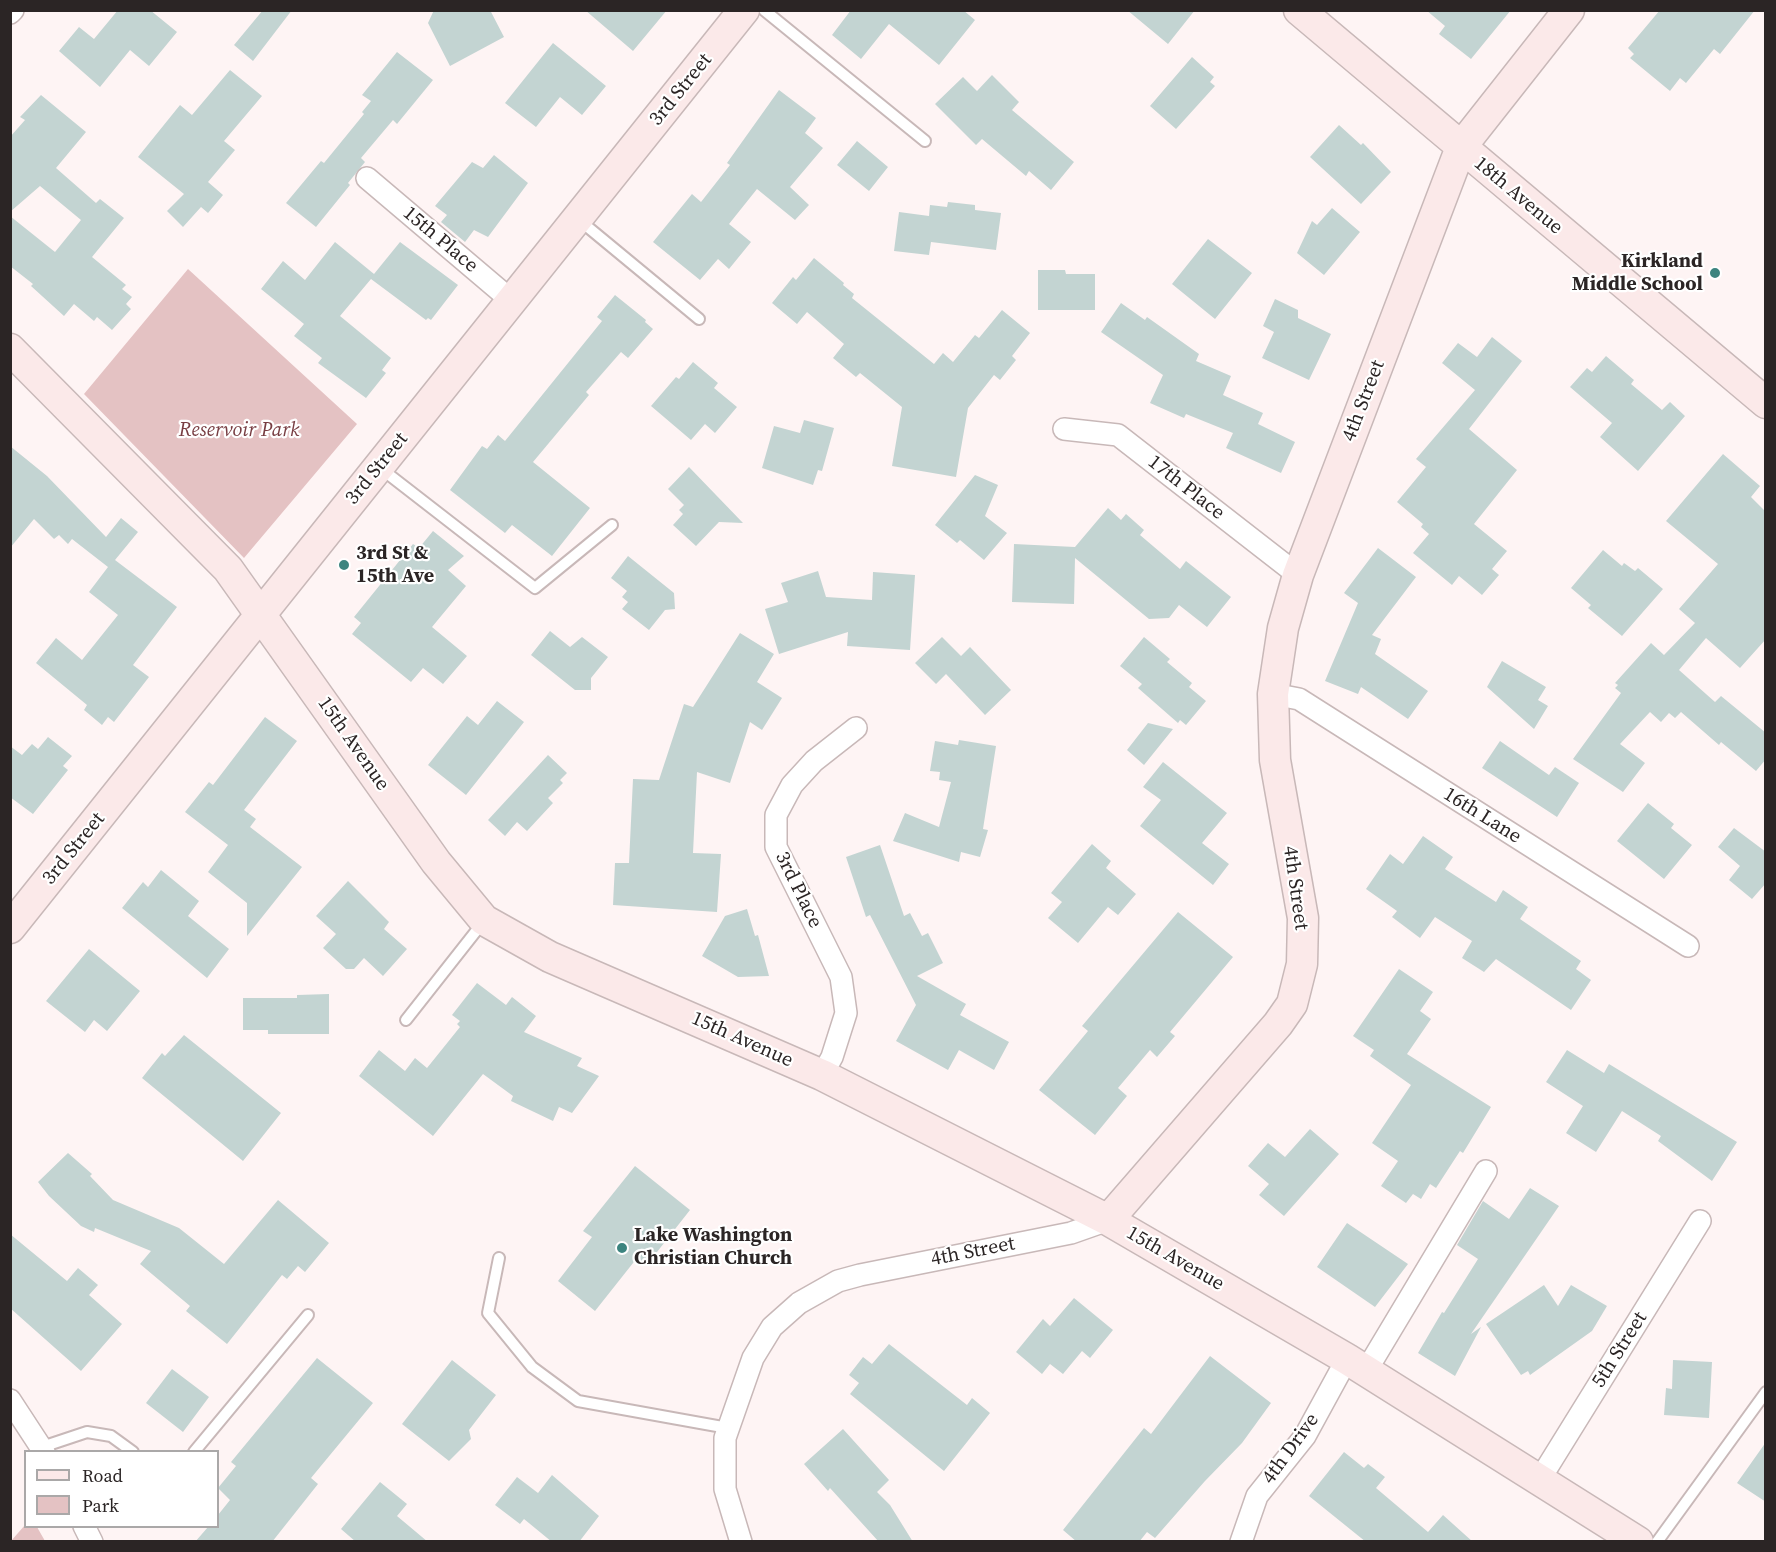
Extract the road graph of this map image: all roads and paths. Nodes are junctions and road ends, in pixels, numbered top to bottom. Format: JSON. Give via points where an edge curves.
{"nodes":[{"id":1,"x":744,"y":10,"type":"edge"},
{"id":2,"x":764,"y":10,"type":"edge"},
{"id":3,"x":1299,"y":10,"type":"edge"},
{"id":4,"x":1569,"y":10,"type":"edge"},
{"id":5,"x":926,"y":141,"type":"dead end"},
{"id":6,"x":1461,"y":147,"type":"junction"},
{"id":7,"x":367,"y":178,"type":"dead end"},
{"id":8,"x":578,"y":218,"type":"junction"},
{"id":9,"x":512,"y":301,"type":"junction"},
{"id":10,"x":699,"y":319,"type":"dead end"},
{"id":11,"x":10,"y":349,"type":"edge"},
{"id":12,"x":1766,"y":403,"type":"edge"},
{"id":13,"x":1064,"y":429,"type":"dead end"},
{"id":14,"x":379,"y":467,"type":"junction"},
{"id":15,"x":612,"y":525,"type":"dead end"},
{"id":16,"x":1298,"y":575,"type":"junction"},
{"id":17,"x":262,"y":614,"type":"junction"},
{"id":18,"x":1273,"y":694,"type":"junction"},
{"id":19,"x":856,"y":728,"type":"dead end"},
{"id":20,"x":484,"y":920,"type":"junction"},
{"id":21,"x":10,"y":928,"type":"edge"},
{"id":22,"x":1688,"y":946,"type":"dead end"},
{"id":23,"x":406,"y":1020,"type":"dead end"},
{"id":24,"x":822,"y":1075,"type":"junction"},
{"id":25,"x":1486,"y":1171,"type":"dead end"},
{"id":26,"x":1108,"y":1220,"type":"junction"},
{"id":27,"x":1700,"y":1221,"type":"dead end"},
{"id":28,"x":499,"y":1258,"type":"dead end"},
{"id":29,"x":308,"y":1315,"type":"dead end"},
{"id":30,"x":1357,"y":1365,"type":"junction"},
{"id":31,"x":1766,"y":1392,"type":"edge"},
{"id":32,"x":10,"y":1400,"type":"edge"},
{"id":33,"x":728,"y":1428,"type":"junction"},
{"id":34,"x":43,"y":1449,"type":"edge"},
{"id":35,"x":130,"y":1450,"type":"edge"},
{"id":36,"x":196,"y":1450,"type":"edge"},
{"id":37,"x":1540,"y":1479,"type":"junction"},
{"id":38,"x":85,"y":1528,"type":"edge"},
{"id":39,"x":92,"y":1542,"type":"edge"},
{"id":40,"x":741,"y":1542,"type":"edge"},
{"id":41,"x":1241,"y":1542,"type":"edge"},
{"id":42,"x":1638,"y":1542,"type":"edge"},
{"id":43,"x":1657,"y":1542,"type":"edge"}],
"edges":[{"from":1,"to":8,"type":"street","name":"3rd Street"},
{"from":2,"to":5,"type":"lane"},
{"from":3,"to":6,"type":"street","name":"18th Avenue"},
{"from":4,"to":6,"type":"street","name":"4th Street"},
{"from":6,"to":12,"type":"street","name":"18th Avenue"},
{"from":6,"to":16,"type":"street","name":"4th Street"},
{"from":7,"to":9,"type":"street","name":"15th Place"},
{"from":8,"to":9,"type":"street","name":"3rd Street"},
{"from":8,"to":10,"type":"lane"},
{"from":9,"to":14,"type":"street","name":"3rd Street"},
{"from":11,"to":17,"type":"street","name":"15th Avenue","via":[[228,569]]},
{"from":13,"to":16,"type":"street","name":"17th Place","via":[[1118,435]]},
{"from":14,"to":15,"type":"lane","via":[[535,588]]},
{"from":14,"to":17,"type":"street","name":"3rd Street"},
{"from":16,"to":18,"type":"street","name":"4th Street","via":[[1283,628]]},
{"from":17,"to":20,"type":"street","name":"15th Avenue","via":[[436,862]]},
{"from":17,"to":21,"type":"street","name":"3rd Street"},
{"from":18,"to":22,"type":"street","name":"16th Lane","via":[[1299,699]]},
{"from":18,"to":26,"type":"street","name":"4th Street","via":[[1275,760],[1303,918],[1302,964],[1292,1004]]},
{"from":19,"to":24,"type":"street","name":"3rd Place","via":[[814,761],[792,785],[776,815],[776,847],[841,977],[846,1013]]},
{"from":20,"to":23,"type":"lane"},
{"from":20,"to":24,"type":"street","name":"15th Avenue","via":[[550,957]]},
{"from":24,"to":26,"type":"street","name":"15th Avenue"},
{"from":25,"to":30,"type":"street","name":"4th Drive"},
{"from":26,"to":30,"type":"street","name":"15th Avenue"},
{"from":26,"to":33,"type":"street","name":"4th Street","via":[[1071,1233],[838,1281],[799,1303],[772,1327],[753,1358]]},
{"from":27,"to":37,"type":"street","name":"5th Street"},
{"from":28,"to":33,"type":"lane","via":[[488,1313],[532,1367],[578,1401]]},
{"from":29,"to":36,"type":"lane"},
{"from":30,"to":37,"type":"street","name":"15th Avenue"},
{"from":30,"to":41,"type":"street","name":"4th Drive","via":[[1257,1496]]},
{"from":31,"to":43,"type":"lane"},
{"from":32,"to":34,"type":"street"},
{"from":33,"to":40,"type":"street","name":"4th Street","via":[[725,1489]]},
{"from":34,"to":35,"type":"lane","via":[[87,1432],[111,1436]]},
{"from":37,"to":42,"type":"street","name":"15th Avenue"},
{"from":38,"to":39,"type":"street"}]}
